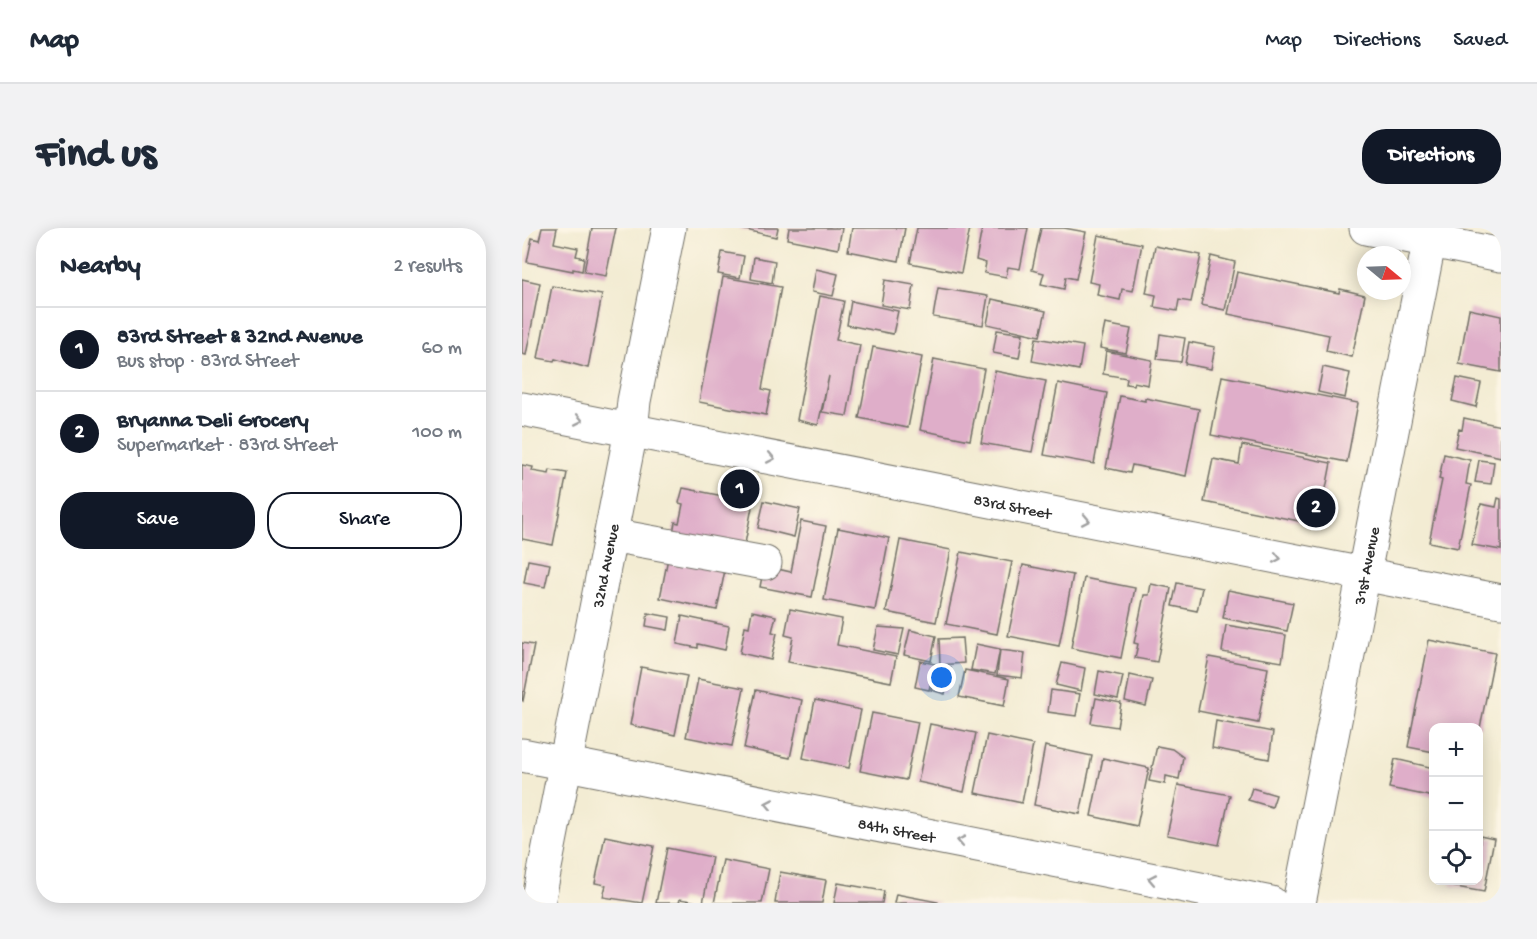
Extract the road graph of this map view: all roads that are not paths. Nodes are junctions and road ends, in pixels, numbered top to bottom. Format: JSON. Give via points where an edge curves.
{"nodes":[{"id":1,"x":669,"y":228,"type":"edge"},
{"id":2,"x":1366,"y":228,"type":"edge"},
{"id":3,"x":1431,"y":234,"type":"edge"},
{"id":4,"x":1501,"y":255,"type":"edge"},
{"id":5,"x":522,"y":409,"type":"edge"},
{"id":6,"x":631,"y":431,"type":"junction"},
{"id":7,"x":611,"y":536,"type":"junction"},
{"id":8,"x":765,"y":563,"type":"dead end"},
{"id":9,"x":1364,"y":575,"type":"junction"},
{"id":10,"x":1501,"y":601,"type":"edge"},
{"id":11,"x":522,"y":755,"type":"edge"},
{"id":12,"x":566,"y":763,"type":"junction"},
{"id":13,"x":538,"y":903,"type":"edge"},
{"id":14,"x":1271,"y":903,"type":"edge"},
{"id":15,"x":1299,"y":903,"type":"edge"}],
"edges":[{"from":1,"to":6,"type":"street","name":"32nd Avenue"},
{"from":2,"to":3,"type":"street"},
{"from":3,"to":4,"type":"street"},
{"from":3,"to":9,"type":"street","name":"31st Avenue"},
{"from":5,"to":6,"type":"street","name":"83rd Street","one_way":true},
{"from":6,"to":7,"type":"street","name":"32nd Avenue"},
{"from":6,"to":9,"type":"street","name":"83rd Street","one_way":true},
{"from":7,"to":8,"type":"street"},
{"from":7,"to":12,"type":"street","name":"32nd Avenue"},
{"from":9,"to":10,"type":"street","name":"83rd Street"},
{"from":9,"to":15,"type":"street","name":"31st Avenue"},
{"from":11,"to":12,"type":"street","name":"84th Street"},
{"from":12,"to":13,"type":"street","name":"32nd Avenue"},
{"from":14,"to":12,"type":"street","name":"84th Street","one_way":true}]}
